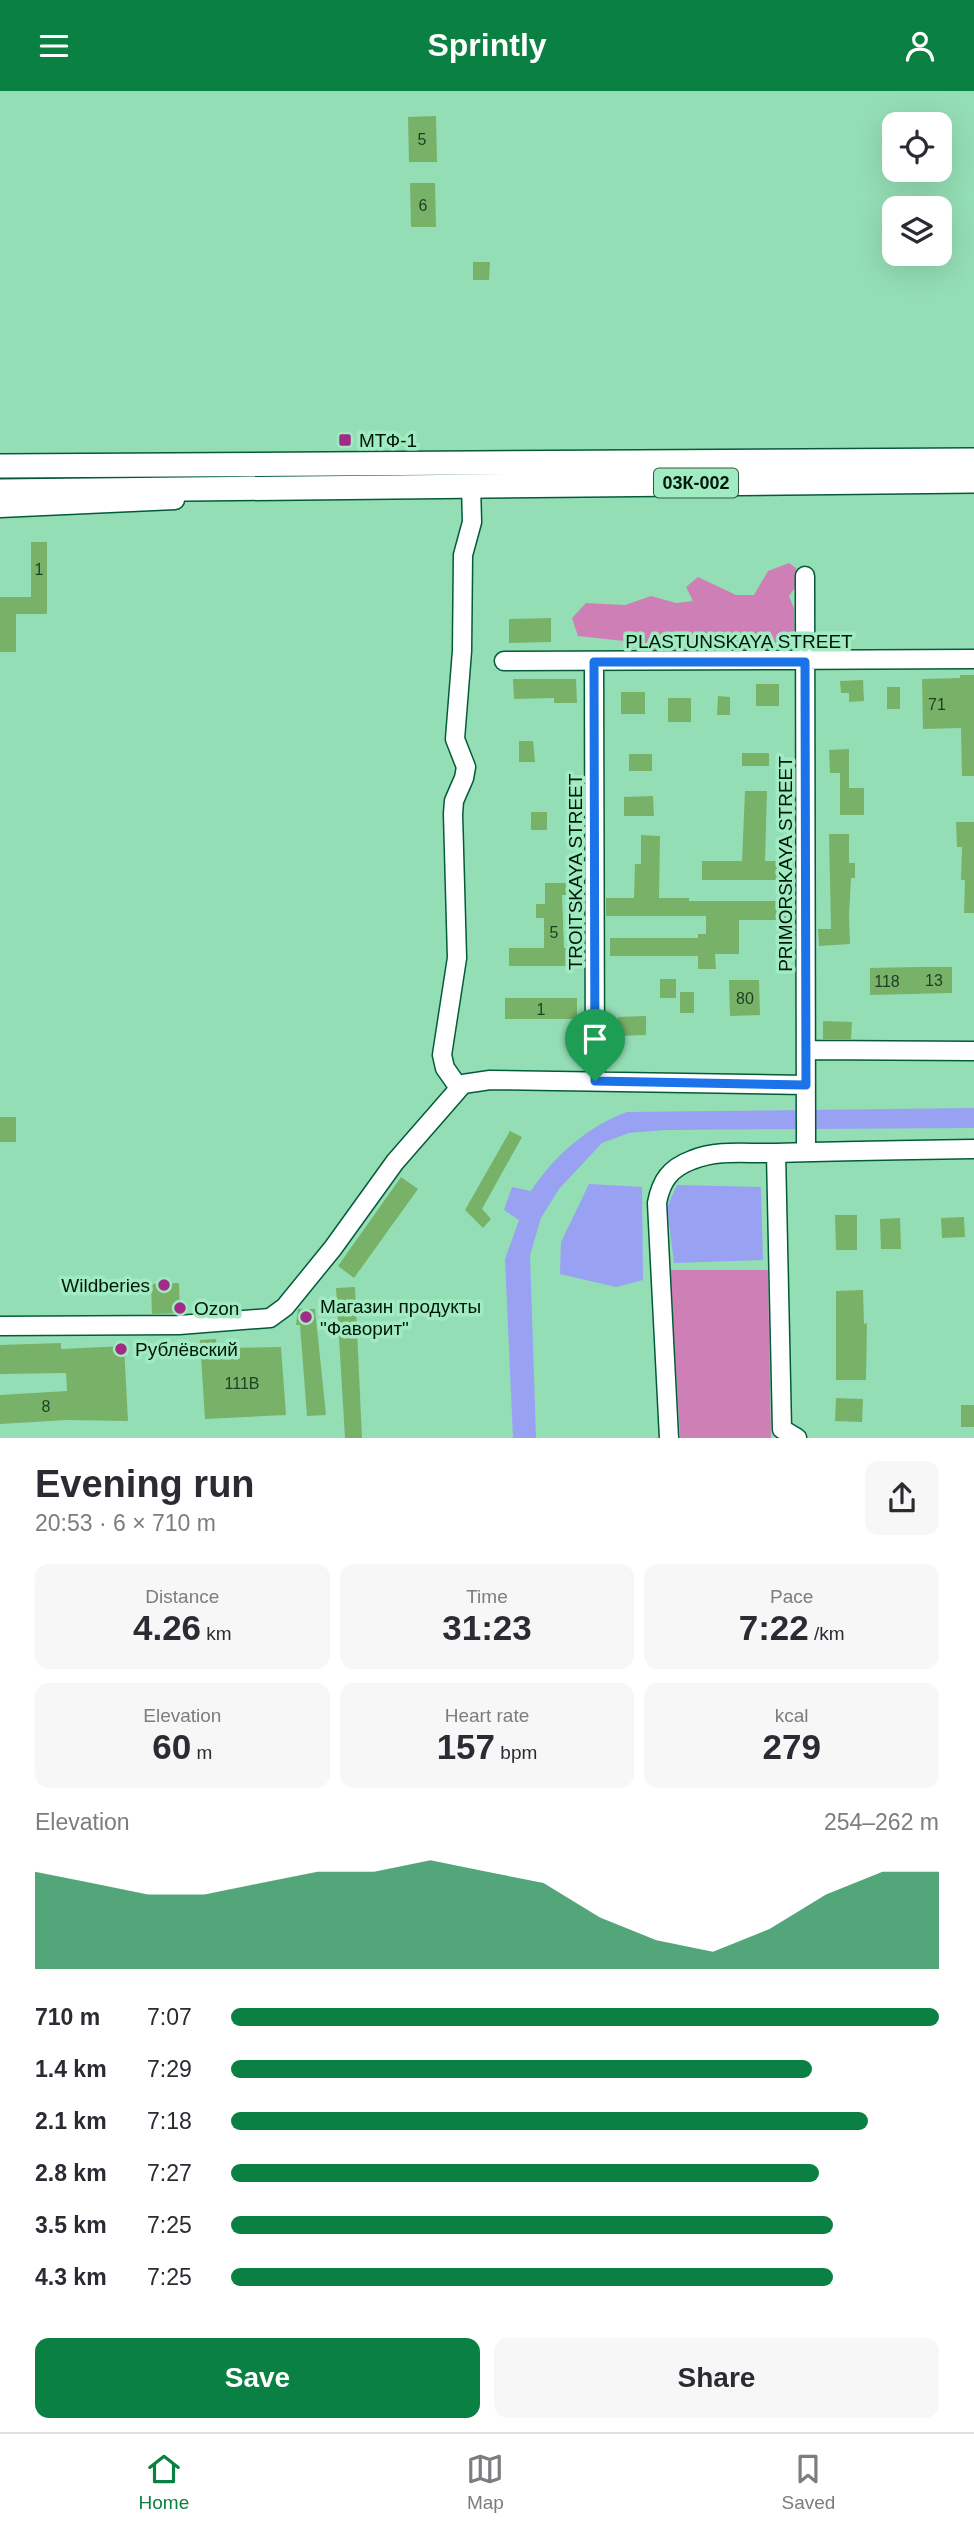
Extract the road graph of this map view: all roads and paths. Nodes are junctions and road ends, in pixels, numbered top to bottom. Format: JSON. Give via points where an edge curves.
{"nodes":[{"id":1,"x":974,"y":460,"type":"edge"},
{"id":2,"x":0,"y":465,"type":"edge"},
{"id":3,"x":974,"y":481,"type":"edge"},
{"id":4,"x":471,"y":485,"type":"junction"},
{"id":5,"x":290,"y":487,"type":"junction"},
{"id":6,"x":0,"y":491,"type":"edge"},
{"id":7,"x":0,"y":508,"type":"edge"},
{"id":8,"x":805,"y":576,"type":"dead end"},
{"id":9,"x":974,"y":659,"type":"edge"},
{"id":10,"x":504,"y":661,"type":"dead end"},
{"id":11,"x":594,"y":662,"type":"junction"},
{"id":12,"x":805,"y":662,"type":"junction"},
{"id":13,"x":807,"y":1050,"type":"junction"},
{"id":14,"x":974,"y":1051,"type":"edge"},
{"id":15,"x":595,"y":1081,"type":"junction"},
{"id":16,"x":806,"y":1085,"type":"junction"},
{"id":17,"x":459,"y":1088,"type":"junction"},
{"id":18,"x":974,"y":1149,"type":"edge"},
{"id":19,"x":806,"y":1152,"type":"junction"},
{"id":20,"x":776,"y":1153,"type":"junction"},
{"id":21,"x":0,"y":1326,"type":"edge"},
{"id":22,"x":669,"y":1438,"type":"edge"},
{"id":23,"x":797,"y":1438,"type":"edge"}],
"edges":[{"from":1,"to":2,"type":"main road","number":"03К-002"},
{"from":3,"to":4,"type":"main road","number":"03К-002"},
{"from":4,"to":5,"type":"main road","number":"03К-002"},
{"from":4,"to":17,"type":"street","via":[[472,521],[463,555],[455,739],[466,767],[453,814],[457,958],[442,1055]]},
{"from":5,"to":6,"type":"main road","number":"03К-002"},
{"from":5,"to":7,"type":"street","via":[[263,495]]},
{"from":8,"to":12,"type":"street","name":"PRIMORSKAYA STREET"},
{"from":9,"to":12,"type":"street","name":"PLASTUNSKAYA STREET"},
{"from":10,"to":11,"type":"street","name":"PLASTUNSKAYA STREET"},
{"from":11,"to":12,"type":"street","name":"PLASTUNSKAYA STREET"},
{"from":11,"to":15,"type":"street","name":"TROITSKAYA STREET"},
{"from":12,"to":13,"type":"street","name":"PRIMORSKAYA STREET"},
{"from":13,"to":14,"type":"street"},
{"from":13,"to":16,"type":"street","name":"PRIMORSKAYA STREET"},
{"from":15,"to":16,"type":"street"},
{"from":15,"to":17,"type":"street","via":[[490,1080]]},
{"from":16,"to":19,"type":"street","name":"PRIMORSKAYA STREET"},
{"from":17,"to":21,"type":"street","via":[[395,1162],[285,1307],[270,1318],[179,1325]]},
{"from":18,"to":19,"type":"street"},
{"from":19,"to":20,"type":"street"},
{"from":20,"to":22,"type":"street","via":[[743,1151],[691,1160],[670,1172],[660,1186],[657,1203]]},
{"from":20,"to":23,"type":"street","via":[[782,1429]]}]}
